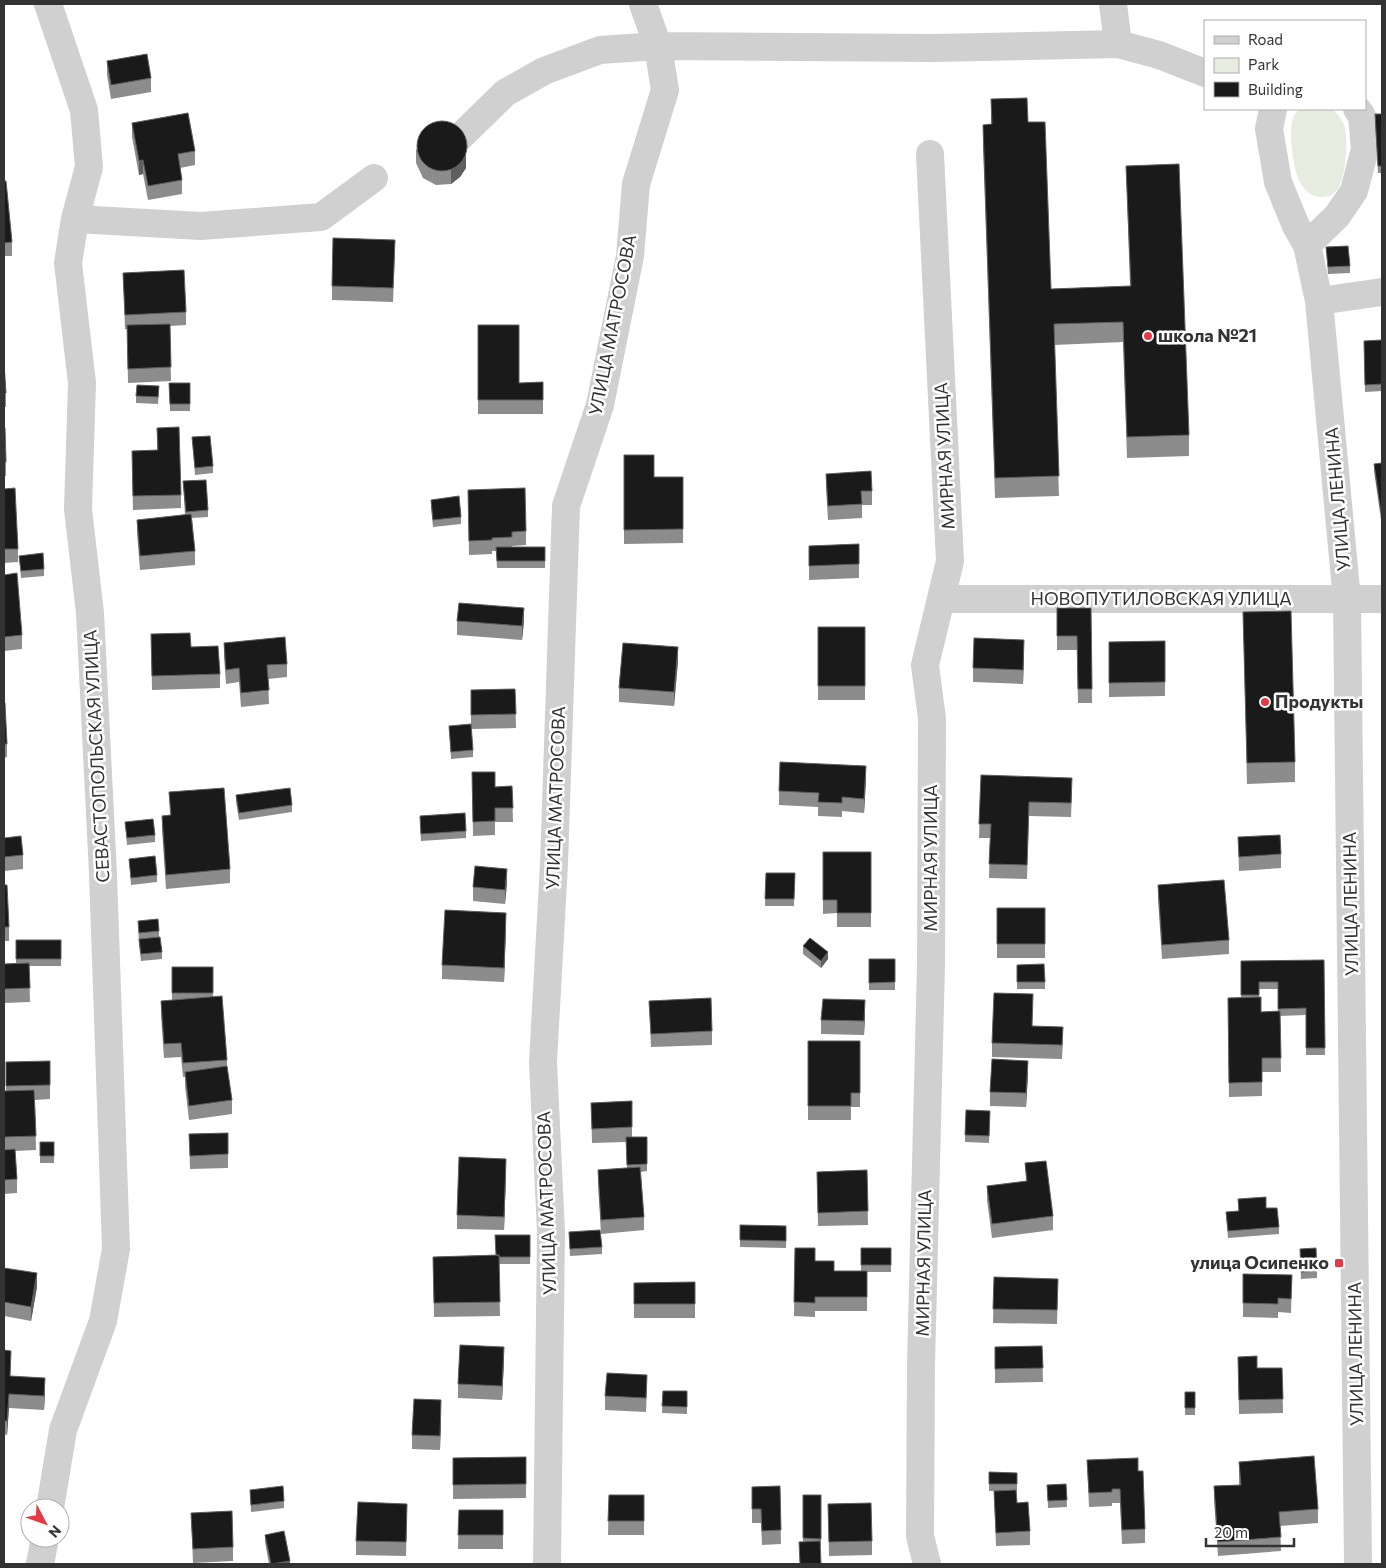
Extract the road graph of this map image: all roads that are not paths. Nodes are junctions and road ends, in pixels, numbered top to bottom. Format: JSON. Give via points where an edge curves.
{"nodes":[{"id":1,"x":48,"y":4,"type":"edge"},
{"id":2,"x":643,"y":4,"type":"edge"},
{"id":3,"x":1113,"y":4,"type":"edge"},
{"id":4,"x":1118,"y":44,"type":"junction"},
{"id":5,"x":658,"y":46,"type":"junction"},
{"id":6,"x":1204,"y":72,"type":"edge"},
{"id":7,"x":1273,"y":110,"type":"edge"},
{"id":8,"x":1358,"y":110,"type":"edge"},
{"id":9,"x":459,"y":138,"type":"edge"},
{"id":10,"x":930,"y":154,"type":"dead end"},
{"id":11,"x":374,"y":178,"type":"dead end"},
{"id":12,"x":75,"y":219,"type":"junction"},
{"id":13,"x":1308,"y":245,"type":"junction"},
{"id":14,"x":1382,"y":292,"type":"edge"},
{"id":15,"x":1319,"y":301,"type":"junction"},
{"id":16,"x":941,"y":599,"type":"junction"},
{"id":17,"x":1382,"y":599,"type":"edge"},
{"id":18,"x":1347,"y":600,"type":"junction"},
{"id":19,"x":52,"y":1498,"type":"edge"},
{"id":20,"x":43,"y":1548,"type":"edge"},
{"id":21,"x":40,"y":1564,"type":"edge"},
{"id":22,"x":548,"y":1564,"type":"edge"},
{"id":23,"x":927,"y":1564,"type":"edge"},
{"id":24,"x":1358,"y":1564,"type":"edge"}],
"edges":[{"from":1,"to":12,"type":"street","name":"СЕВАСТОПОЛЬСКАЯ УЛИЦА","via":[[84,110],[90,167]]},
{"from":2,"to":5,"type":"street","name":"УЛИЦА МАТРОСОВА"},
{"from":3,"to":4,"type":"street"},
{"from":4,"to":5,"type":"street","via":[[934,48]]},
{"from":4,"to":6,"type":"street"},
{"from":5,"to":9,"type":"street","via":[[600,50],[544,71],[505,93]]},
{"from":5,"to":22,"type":"street","name":"УЛИЦА МАТРОСОВА","via":[[665,90],[636,184],[630,256],[600,405],[566,506],[554,864],[543,1062],[551,1232]]},
{"from":7,"to":13,"type":"street","name":"УЛИЦА ЛЕНИНА","via":[[1269,129],[1278,182],[1296,226]]},
{"from":8,"to":13,"type":"street","via":[[1362,116],[1365,149],[1354,191],[1337,216]]},
{"from":10,"to":16,"type":"street","name":"МИРНАЯ УЛИЦА","via":[[950,561]]},
{"from":11,"to":12,"type":"street","via":[[321,217],[201,226]]},
{"from":12,"to":19,"type":"street","name":"СЕВАСТОПОЛЬСКАЯ УЛИЦА","via":[[68,263],[82,383],[78,509],[90,613],[116,1249],[103,1321],[63,1430]]},
{"from":13,"to":15,"type":"street","name":"УЛИЦА ЛЕНИНА"},
{"from":14,"to":15,"type":"street"},
{"from":15,"to":18,"type":"street","name":"УЛИЦА ЛЕНИНА"},
{"from":16,"to":18,"type":"street","name":"НОВОПУТИЛОВСКАЯ УЛИЦА"},
{"from":16,"to":23,"type":"street","name":"МИРНАЯ УЛИЦА","via":[[925,665],[932,719],[931,945],[920,1536]]},
{"from":17,"to":18,"type":"street","name":"НОВОПУТИЛОВСКАЯ УЛИЦА"},
{"from":18,"to":24,"type":"street","name":"УЛИЦА ЛЕНИНА"},
{"from":20,"to":21,"type":"street"}]}
